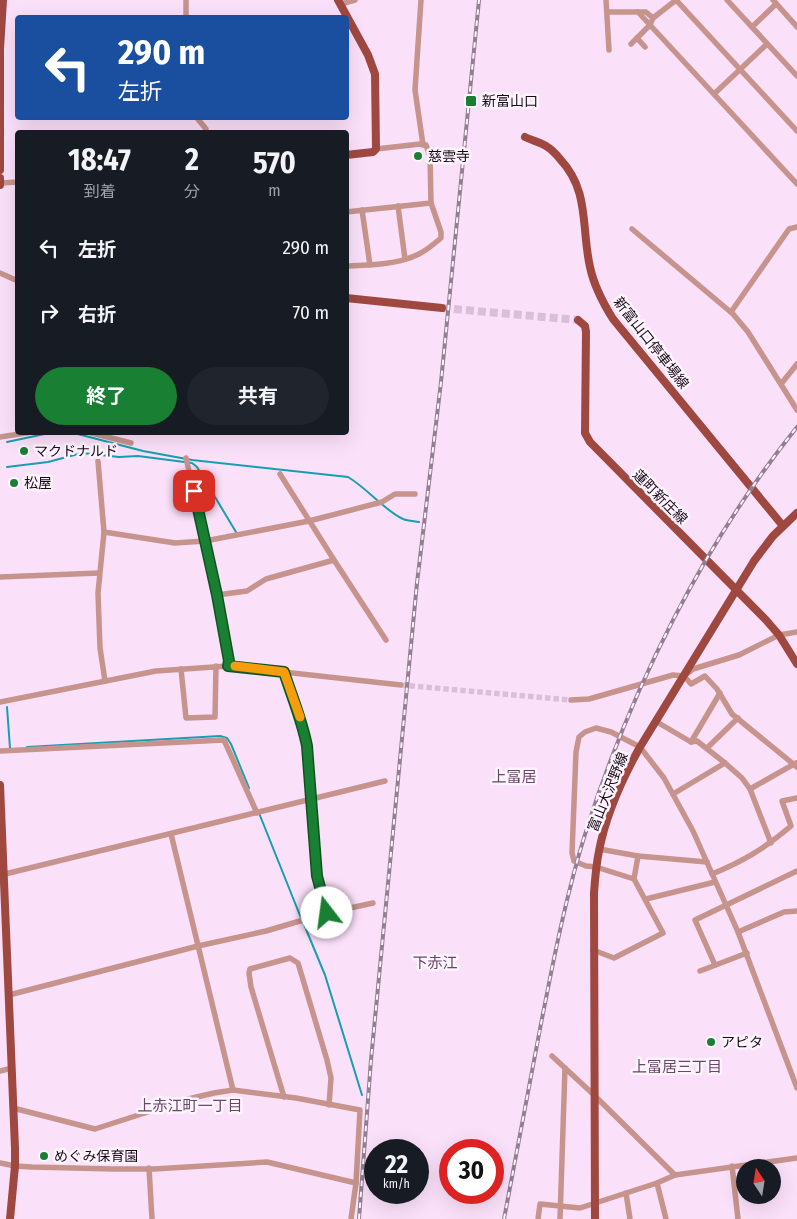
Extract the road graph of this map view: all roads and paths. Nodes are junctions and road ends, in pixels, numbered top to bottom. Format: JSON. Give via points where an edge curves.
{"nodes":[{"id":1,"x":2,"y":0,"type":"edge"},
{"id":2,"x":186,"y":0,"type":"edge"},
{"id":3,"x":355,"y":0,"type":"edge"},
{"id":4,"x":421,"y":0,"type":"edge"},
{"id":5,"x":606,"y":0,"type":"edge"},
{"id":6,"x":727,"y":0,"type":"edge"},
{"id":7,"x":340,"y":2,"type":"edge"},
{"id":8,"x":774,"y":2,"type":"edge"},
{"id":9,"x":607,"y":12,"type":"junction"},
{"id":10,"x":638,"y":12,"type":"junction"},
{"id":11,"x":186,"y":15,"type":"edge"},
{"id":12,"x":347,"y":15,"type":"edge"},
{"id":13,"x":653,"y":18,"type":"junction"},
{"id":14,"x":349,"y":19,"type":"edge"},
{"id":15,"x":650,"y":26,"type":"junction"},
{"id":16,"x":752,"y":27,"type":"junction"},
{"id":17,"x":797,"y":27,"type":"edge"},
{"id":18,"x":637,"y":38,"type":"junction"},
{"id":19,"x":631,"y":44,"type":"dead end"},
{"id":20,"x":768,"y":44,"type":"junction"},
{"id":21,"x":645,"y":47,"type":"dead end"},
{"id":22,"x":609,"y":50,"type":"dead end"},
{"id":23,"x":740,"y":70,"type":"junction"},
{"id":24,"x":797,"y":76,"type":"edge"},
{"id":25,"x":714,"y":94,"type":"junction"},
{"id":26,"x":199,"y":120,"type":"edge"},
{"id":27,"x":206,"y":130,"type":"edge"},
{"id":28,"x":797,"y":131,"type":"edge"},
{"id":29,"x":524,"y":137,"type":"dead end"},
{"id":30,"x":423,"y":145,"type":"junction"},
{"id":31,"x":376,"y":149,"type":"junction"},
{"id":32,"x":349,"y":155,"type":"edge"},
{"id":33,"x":0,"y":170,"type":"edge"},
{"id":34,"x":0,"y":178,"type":"edge"},
{"id":35,"x":15,"y":182,"type":"edge"},
{"id":36,"x":0,"y":184,"type":"edge"},
{"id":37,"x":797,"y":184,"type":"edge"},
{"id":38,"x":431,"y":203,"type":"junction"},
{"id":39,"x":398,"y":206,"type":"junction"},
{"id":40,"x":362,"y":210,"type":"junction"},
{"id":41,"x":349,"y":212,"type":"edge"},
{"id":42,"x":797,"y":227,"type":"edge"},
{"id":43,"x":632,"y":229,"type":"dead end"},
{"id":44,"x":405,"y":259,"type":"junction"},
{"id":45,"x":370,"y":265,"type":"junction"},
{"id":46,"x":349,"y":266,"type":"edge"},
{"id":47,"x":0,"y":273,"type":"edge"},
{"id":48,"x":15,"y":280,"type":"edge"},
{"id":49,"x":349,"y":298,"type":"edge"},
{"id":50,"x":442,"y":308,"type":"tunnel mouth"},
{"id":51,"x":731,"y":312,"type":"junction"},
{"id":52,"x":578,"y":320,"type":"dead end"},
{"id":53,"x":797,"y":364,"type":"edge"},
{"id":54,"x":781,"y":384,"type":"junction"},
{"id":55,"x":797,"y":410,"type":"edge"},
{"id":56,"x":15,"y":435,"type":"edge"},
{"id":57,"x":100,"y":435,"type":"edge"},
{"id":58,"x":0,"y":437,"type":"edge"},
{"id":59,"x":131,"y":443,"type":"dead end"},
{"id":60,"x":186,"y":458,"type":"dead end"},
{"id":61,"x":98,"y":460,"type":"dead end"},
{"id":62,"x":280,"y":474,"type":"dead end"},
{"id":63,"x":415,"y":494,"type":"dead end"},
{"id":64,"x":797,"y":513,"type":"edge"},
{"id":65,"x":309,"y":521,"type":"junction"},
{"id":66,"x":782,"y":526,"type":"junction"},
{"id":67,"x":104,"y":532,"type":"junction"},
{"id":68,"x":205,"y":541,"type":"junction"},
{"id":69,"x":334,"y":560,"type":"junction"},
{"id":70,"x":99,"y":573,"type":"junction"},
{"id":71,"x":0,"y":577,"type":"edge"},
{"id":72,"x":736,"y":591,"type":"junction"},
{"id":73,"x":217,"y":595,"type":"junction"},
{"id":74,"x":797,"y":632,"type":"edge"},
{"id":75,"x":779,"y":635,"type":"junction"},
{"id":76,"x":386,"y":640,"type":"dead end"},
{"id":77,"x":797,"y":664,"type":"edge"},
{"id":78,"x":216,"y":666,"type":"junction"},
{"id":79,"x":228,"y":666,"type":"junction"},
{"id":80,"x":180,"y":669,"type":"junction"},
{"id":81,"x":284,"y":672,"type":"junction"},
{"id":82,"x":684,"y":676,"type":"junction"},
{"id":83,"x":105,"y":681,"type":"junction"},
{"id":84,"x":401,"y":685,"type":"tunnel mouth"},
{"id":85,"x":720,"y":693,"type":"junction"},
{"id":86,"x":571,"y":700,"type":"tunnel mouth"},
{"id":87,"x":0,"y":702,"type":"edge"},
{"id":88,"x":738,"y":718,"type":"junction"},
{"id":89,"x":657,"y":722,"type":"junction"},
{"id":90,"x":691,"y":742,"type":"junction"},
{"id":91,"x":640,"y":747,"type":"junction"},
{"id":92,"x":707,"y":748,"type":"junction"},
{"id":93,"x":0,"y":751,"type":"edge"},
{"id":94,"x":725,"y":763,"type":"junction"},
{"id":95,"x":796,"y":765,"type":"edge"},
{"id":96,"x":385,"y":781,"type":"dead end"},
{"id":97,"x":0,"y":785,"type":"edge"},
{"id":98,"x":750,"y":789,"type":"junction"},
{"id":99,"x":673,"y":794,"type":"junction"},
{"id":100,"x":797,"y":798,"type":"edge"},
{"id":101,"x":310,"y":799,"type":"junction"},
{"id":102,"x":257,"y":812,"type":"junction"},
{"id":103,"x":171,"y":834,"type":"junction"},
{"id":104,"x":772,"y":843,"type":"junction"},
{"id":105,"x":599,"y":849,"type":"junction"},
{"id":106,"x":638,"y":856,"type":"junction"},
{"id":107,"x":707,"y":862,"type":"junction"},
{"id":108,"x":596,"y":867,"type":"junction"},
{"id":109,"x":797,"y":870,"type":"edge"},
{"id":110,"x":712,"y":874,"type":"junction"},
{"id":111,"x":2,"y":875,"type":"edge"},
{"id":112,"x":634,"y":879,"type":"junction"},
{"id":113,"x":715,"y":882,"type":"junction"},
{"id":114,"x":646,"y":899,"type":"junction"},
{"id":115,"x":373,"y":902,"type":"dead end"},
{"id":116,"x":726,"y":906,"type":"junction"},
{"id":117,"x":797,"y":911,"type":"edge"},
{"id":118,"x":327,"y":913,"type":"junction"},
{"id":119,"x":738,"y":932,"type":"junction"},
{"id":120,"x":198,"y":946,"type":"junction"},
{"id":121,"x":593,"y":950,"type":"junction"},
{"id":122,"x":747,"y":953,"type":"junction"},
{"id":123,"x":715,"y":965,"type":"junction"},
{"id":124,"x":700,"y":971,"type":"dead end"},
{"id":125,"x":9,"y":995,"type":"junction"},
{"id":126,"x":552,"y":1056,"type":"dead end"},
{"id":127,"x":12,"y":1068,"type":"junction"},
{"id":128,"x":565,"y":1068,"type":"junction"},
{"id":129,"x":0,"y":1071,"type":"edge"},
{"id":130,"x":797,"y":1088,"type":"edge"},
{"id":131,"x":233,"y":1090,"type":"junction"},
{"id":132,"x":594,"y":1094,"type":"junction"},
{"id":133,"x":284,"y":1097,"type":"junction"},
{"id":134,"x":329,"y":1105,"type":"junction"},
{"id":135,"x":13,"y":1108,"type":"junction"},
{"id":136,"x":797,"y":1158,"type":"edge"},
{"id":137,"x":0,"y":1163,"type":"edge"},
{"id":138,"x":15,"y":1166,"type":"junction"},
{"id":139,"x":732,"y":1166,"type":"junction"},
{"id":140,"x":149,"y":1168,"type":"junction"},
{"id":141,"x":675,"y":1175,"type":"junction"},
{"id":142,"x":356,"y":1183,"type":"junction"},
{"id":143,"x":657,"y":1183,"type":"junction"},
{"id":144,"x":626,"y":1193,"type":"junction"},
{"id":145,"x":595,"y":1202,"type":"junction"},
{"id":146,"x":560,"y":1206,"type":"junction"},
{"id":147,"x":10,"y":1219,"type":"edge"},
{"id":148,"x":152,"y":1219,"type":"edge"},
{"id":149,"x":351,"y":1219,"type":"edge"},
{"id":150,"x":538,"y":1219,"type":"edge"},
{"id":151,"x":560,"y":1219,"type":"edge"},
{"id":152,"x":595,"y":1219,"type":"edge"},
{"id":153,"x":630,"y":1219,"type":"edge"},
{"id":154,"x":666,"y":1219,"type":"edge"},
{"id":155,"x":738,"y":1219,"type":"edge"}],
"edges":[{"from":1,"to":33,"type":"main road"},
{"from":2,"to":11,"type":"street"},
{"from":3,"to":7,"type":"street"},
{"from":4,"to":30,"type":"street","via":[[415,90]]},
{"from":5,"to":9,"type":"street"},
{"from":6,"to":16,"type":"street"},
{"from":7,"to":12,"type":"main road"},
{"from":8,"to":16,"type":"street"},
{"from":8,"to":17,"type":"street"},
{"from":9,"to":10,"type":"street"},
{"from":9,"to":22,"type":"street"},
{"from":10,"to":13,"type":"street","via":[[646,12]]},
{"from":10,"to":15,"type":"street"},
{"from":13,"to":15,"type":"street"},
{"from":13,"to":23,"type":"street","via":[[676,0]]},
{"from":14,"to":31,"type":"main road","via":[[375,74]]},
{"from":15,"to":18,"type":"street"},
{"from":15,"to":25,"type":"street"},
{"from":16,"to":20,"type":"street"},
{"from":18,"to":19,"type":"street"},
{"from":18,"to":21,"type":"street"},
{"from":20,"to":23,"type":"street"},
{"from":20,"to":24,"type":"street"},
{"from":23,"to":25,"type":"street"},
{"from":23,"to":28,"type":"street"},
{"from":25,"to":37,"type":"street"},
{"from":26,"to":27,"type":"street"},
{"from":29,"to":66,"type":"main road","name":"新富山口停車場線","via":[[546,146],[566,165],[574,178],[584,208],[590,266],[613,319]]},
{"from":30,"to":31,"type":"street"},
{"from":30,"to":38,"type":"street","via":[[428,147],[430,156]]},
{"from":31,"to":32,"type":"main road"},
{"from":34,"to":36,"type":"main road"},
{"from":35,"to":36,"type":"street"},
{"from":38,"to":39,"type":"street"},
{"from":38,"to":44,"type":"street","via":[[441,238],[418,255]]},
{"from":39,"to":40,"type":"street"},
{"from":39,"to":44,"type":"street"},
{"from":40,"to":41,"type":"street"},
{"from":40,"to":45,"type":"street"},
{"from":42,"to":51,"type":"street","via":[[789,229]]},
{"from":43,"to":51,"type":"street"},
{"from":44,"to":45,"type":"street"},
{"from":45,"to":46,"type":"street"},
{"from":47,"to":48,"type":"street"},
{"from":49,"to":50,"type":"main road"},
{"from":51,"to":54,"type":"street","via":[[748,332]]},
{"from":52,"to":72,"type":"main road","name":"蓮町新庄線","via":[[586,332],[585,433],[590,442]]},
{"from":53,"to":54,"type":"street"},
{"from":54,"to":55,"type":"street"},
{"from":56,"to":58,"type":"street"},
{"from":57,"to":59,"type":"street"},
{"from":60,"to":68,"type":"street"},
{"from":61,"to":67,"type":"street"},
{"from":62,"to":65,"type":"street"},
{"from":63,"to":65,"type":"street","via":[[395,494],[382,502]]},
{"from":64,"to":66,"type":"main road","name":"富山大沢野線"},
{"from":65,"to":68,"type":"street"},
{"from":65,"to":69,"type":"street"},
{"from":66,"to":72,"type":"main road","name":"富山大沢野線","via":[[754,561]]},
{"from":67,"to":68,"type":"street","via":[[175,542]]},
{"from":67,"to":70,"type":"street"},
{"from":68,"to":73,"type":"street"},
{"from":69,"to":73,"type":"street","via":[[266,579],[247,591]]},
{"from":69,"to":76,"type":"street"},
{"from":70,"to":71,"type":"street"},
{"from":70,"to":83,"type":"street","via":[[99,623]]},
{"from":72,"to":75,"type":"main road","name":"蓮町新庄線"},
{"from":72,"to":82,"type":"main road","name":"富山大沢野線"},
{"from":73,"to":79,"type":"street"},
{"from":74,"to":75,"type":"street"},
{"from":75,"to":77,"type":"main road","name":"蓮町新庄線"},
{"from":75,"to":82,"type":"street","via":[[738,655],[693,669]]},
{"from":78,"to":79,"type":"street"},
{"from":78,"to":80,"type":"street"},
{"from":78,"to":80,"type":"street","via":[[215,717],[186,718]]},
{"from":79,"to":81,"type":"street"},
{"from":80,"to":83,"type":"street"},
{"from":81,"to":84,"type":"street"},
{"from":81,"to":101,"type":"street","via":[[304,728]]},
{"from":82,"to":85,"type":"street","via":[[691,684],[705,676]]},
{"from":82,"to":86,"type":"street","via":[[673,675],[589,699]]},
{"from":82,"to":89,"type":"main road","name":"富山大沢野線"},
{"from":83,"to":87,"type":"street"},
{"from":85,"to":88,"type":"street","via":[[732,714]]},
{"from":85,"to":90,"type":"street"},
{"from":88,"to":92,"type":"street"},
{"from":88,"to":95,"type":"street"},
{"from":89,"to":90,"type":"street"},
{"from":89,"to":91,"type":"main road","name":"富山大沢野線"},
{"from":90,"to":92,"type":"street"},
{"from":91,"to":99,"type":"street"},
{"from":91,"to":105,"type":"main road","name":"富山大沢野線","via":[[608,817]]},
{"from":91,"to":108,"type":"street","via":[[596,728],[579,737],[572,853],[574,861]]},
{"from":92,"to":94,"type":"street"},
{"from":93,"to":102,"type":"street","via":[[224,740]]},
{"from":94,"to":98,"type":"street"},
{"from":94,"to":99,"type":"street"},
{"from":95,"to":98,"type":"street"},
{"from":96,"to":101,"type":"street"},
{"from":97,"to":111,"type":"main road"},
{"from":98,"to":104,"type":"street"},
{"from":99,"to":107,"type":"street"},
{"from":100,"to":104,"type":"street","via":[[782,801],[791,826]]},
{"from":101,"to":102,"type":"street"},
{"from":101,"to":118,"type":"street","via":[[317,876]]},
{"from":102,"to":103,"type":"street"},
{"from":103,"to":111,"type":"street"},
{"from":103,"to":120,"type":"street"},
{"from":104,"to":110,"type":"street","via":[[741,862]]},
{"from":105,"to":106,"type":"street"},
{"from":105,"to":108,"type":"main road","name":"富山大沢野線"},
{"from":106,"to":107,"type":"street"},
{"from":106,"to":112,"type":"street"},
{"from":107,"to":110,"type":"street"},
{"from":108,"to":112,"type":"street"},
{"from":108,"to":121,"type":"main road","name":"富山大沢野線"},
{"from":109,"to":116,"type":"street"},
{"from":110,"to":113,"type":"street"},
{"from":111,"to":125,"type":"main road"},
{"from":112,"to":114,"type":"street"},
{"from":113,"to":114,"type":"street"},
{"from":113,"to":116,"type":"street"},
{"from":114,"to":121,"type":"street","via":[[663,933],[614,958]]},
{"from":115,"to":118,"type":"street"},
{"from":116,"to":119,"type":"street"},
{"from":116,"to":123,"type":"street","via":[[695,920]]},
{"from":117,"to":119,"type":"street","via":[[784,912]]},
{"from":118,"to":120,"type":"street"},
{"from":119,"to":122,"type":"street"},
{"from":120,"to":125,"type":"street"},
{"from":120,"to":131,"type":"street"},
{"from":121,"to":132,"type":"main road","name":"富山大沢野線"},
{"from":122,"to":123,"type":"street"},
{"from":122,"to":130,"type":"street"},
{"from":123,"to":124,"type":"street"},
{"from":125,"to":127,"type":"main road"},
{"from":126,"to":128,"type":"street"},
{"from":127,"to":129,"type":"street"},
{"from":127,"to":135,"type":"main road"},
{"from":128,"to":132,"type":"street"},
{"from":128,"to":146,"type":"street"},
{"from":131,"to":133,"type":"street"},
{"from":131,"to":135,"type":"street","via":[[188,1100],[95,1130]]},
{"from":132,"to":141,"type":"street"},
{"from":132,"to":145,"type":"main road","name":"富山大沢野線"},
{"from":133,"to":134,"type":"street"},
{"from":133,"to":134,"type":"street","via":[[248,973],[250,969],[266,963],[290,958],[298,963],[327,1060],[331,1078]]},
{"from":134,"to":142,"type":"street","via":[[360,1110]]},
{"from":135,"to":138,"type":"main road"},
{"from":136,"to":139,"type":"street"},
{"from":137,"to":138,"type":"street"},
{"from":138,"to":140,"type":"street"},
{"from":138,"to":147,"type":"main road"},
{"from":139,"to":141,"type":"street"},
{"from":139,"to":155,"type":"street"},
{"from":140,"to":142,"type":"street","via":[[267,1162]]},
{"from":140,"to":148,"type":"street"},
{"from":141,"to":143,"type":"street"},
{"from":142,"to":149,"type":"street"},
{"from":143,"to":144,"type":"street"},
{"from":143,"to":154,"type":"street"},
{"from":144,"to":145,"type":"street"},
{"from":144,"to":153,"type":"street"},
{"from":145,"to":146,"type":"street","via":[[580,1208]]},
{"from":145,"to":152,"type":"main road","name":"富山大沢野線"},
{"from":146,"to":150,"type":"street","via":[[540,1204]]},
{"from":146,"to":151,"type":"street"}]}
